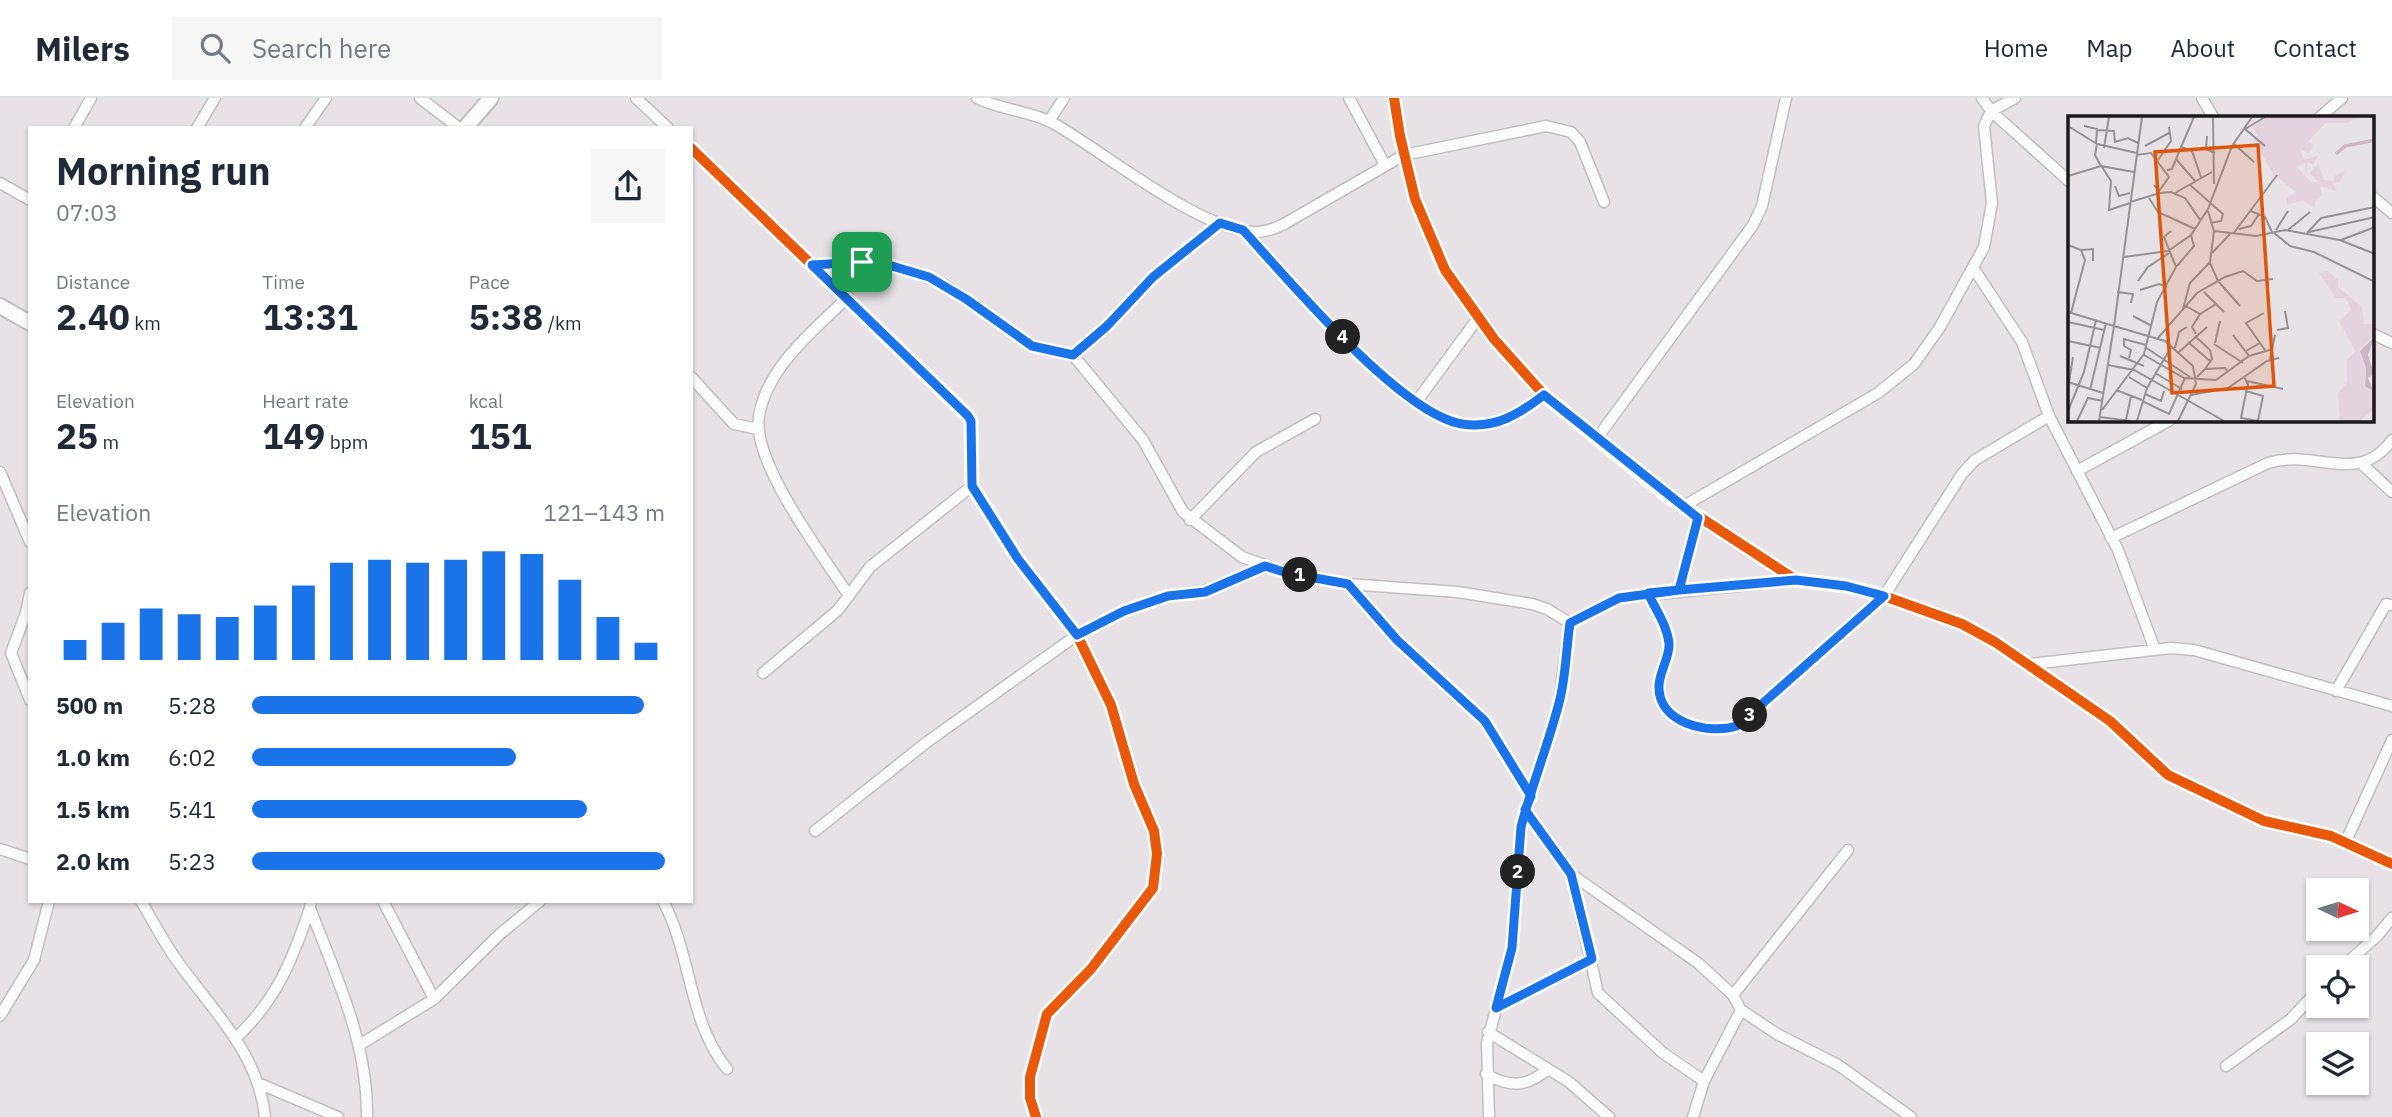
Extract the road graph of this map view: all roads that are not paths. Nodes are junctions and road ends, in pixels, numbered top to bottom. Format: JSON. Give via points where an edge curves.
{"nodes":[{"id":1,"x":91,"y":98,"type":"edge"},
{"id":2,"x":215,"y":98,"type":"edge"},
{"id":3,"x":326,"y":98,"type":"edge"},
{"id":4,"x":419,"y":98,"type":"edge"},
{"id":5,"x":491,"y":98,"type":"edge"},
{"id":6,"x":636,"y":98,"type":"edge"},
{"id":7,"x":977,"y":98,"type":"edge"},
{"id":8,"x":1064,"y":98,"type":"edge"},
{"id":9,"x":1349,"y":98,"type":"edge"},
{"id":10,"x":1394,"y":98,"type":"edge"},
{"id":11,"x":1786,"y":98,"type":"edge"},
{"id":12,"x":1982,"y":98,"type":"edge"},
{"id":13,"x":2015,"y":98,"type":"edge"},
{"id":14,"x":2202,"y":98,"type":"edge"},
{"id":15,"x":2342,"y":98,"type":"edge"},
{"id":16,"x":1991,"y":111,"type":"junction"},
{"id":17,"x":2212,"y":116,"type":"edge"},
{"id":18,"x":2321,"y":116,"type":"edge"},
{"id":19,"x":1049,"y":121,"type":"junction"},
{"id":20,"x":75,"y":126,"type":"edge"},
{"id":21,"x":198,"y":126,"type":"edge"},
{"id":22,"x":306,"y":126,"type":"edge"},
{"id":23,"x":455,"y":126,"type":"edge"},
{"id":24,"x":467,"y":126,"type":"edge"},
{"id":25,"x":666,"y":126,"type":"edge"},
{"id":26,"x":693,"y":150,"type":"edge"},
{"id":27,"x":1404,"y":155,"type":"junction"},
{"id":28,"x":1385,"y":165,"type":"junction"},
{"id":29,"x":2068,"y":181,"type":"edge"},
{"id":30,"x":0,"y":183,"type":"edge"},
{"id":31,"x":2374,"y":198,"type":"edge"},
{"id":32,"x":28,"y":199,"type":"edge"},
{"id":33,"x":1604,"y":202,"type":"dead end"},
{"id":34,"x":2392,"y":213,"type":"edge"},
{"id":35,"x":1220,"y":223,"type":"junction"},
{"id":36,"x":1243,"y":230,"type":"junction"},
{"id":37,"x":812,"y":265,"type":"junction"},
{"id":38,"x":1974,"y":268,"type":"junction"},
{"id":39,"x":848,"y":297,"type":"junction"},
{"id":40,"x":0,"y":306,"type":"edge"},
{"id":41,"x":1478,"y":318,"type":"junction"},
{"id":42,"x":28,"y":322,"type":"edge"},
{"id":43,"x":2374,"y":334,"type":"edge"},
{"id":44,"x":2392,"y":343,"type":"edge"},
{"id":45,"x":1073,"y":355,"type":"junction"},
{"id":46,"x":693,"y":379,"type":"edge"},
{"id":47,"x":1544,"y":395,"type":"junction"},
{"id":48,"x":1418,"y":401,"type":"junction"},
{"id":49,"x":2049,"y":416,"type":"junction"},
{"id":50,"x":1315,"y":419,"type":"dead end"},
{"id":51,"x":2166,"y":422,"type":"edge"},
{"id":52,"x":758,"y":429,"type":"junction"},
{"id":53,"x":1598,"y":437,"type":"junction"},
{"id":54,"x":2392,"y":440,"type":"edge"},
{"id":55,"x":2362,"y":464,"type":"junction"},
{"id":56,"x":2077,"y":471,"type":"junction"},
{"id":57,"x":0,"y":472,"type":"edge"},
{"id":58,"x":972,"y":486,"type":"junction"},
{"id":59,"x":2392,"y":492,"type":"edge"},
{"id":60,"x":1682,"y":507,"type":"junction"},
{"id":61,"x":1698,"y":518,"type":"junction"},
{"id":62,"x":1190,"y":520,"type":"junction"},
{"id":63,"x":28,"y":537,"type":"edge"},
{"id":64,"x":2111,"y":538,"type":"junction"},
{"id":65,"x":1265,"y":566,"type":"junction"},
{"id":66,"x":1796,"y":580,"type":"junction"},
{"id":67,"x":1348,"y":584,"type":"junction"},
{"id":68,"x":1679,"y":590,"type":"junction"},
{"id":69,"x":1648,"y":593,"type":"junction"},
{"id":70,"x":849,"y":596,"type":"junction"},
{"id":71,"x":1884,"y":596,"type":"junction"},
{"id":72,"x":28,"y":603,"type":"edge"},
{"id":73,"x":2392,"y":605,"type":"edge"},
{"id":74,"x":1570,"y":623,"type":"junction"},
{"id":75,"x":1077,"y":635,"type":"junction"},
{"id":76,"x":2155,"y":650,"type":"junction"},
{"id":77,"x":2031,"y":664,"type":"junction"},
{"id":78,"x":763,"y":673,"type":"dead end"},
{"id":79,"x":2336,"y":691,"type":"junction"},
{"id":80,"x":28,"y":695,"type":"edge"},
{"id":81,"x":2392,"y":706,"type":"edge"},
{"id":82,"x":2392,"y":740,"type":"edge"},
{"id":83,"x":1531,"y":796,"type":"junction"},
{"id":84,"x":1525,"y":810,"type":"junction"},
{"id":85,"x":815,"y":831,"type":"dead end"},
{"id":86,"x":2346,"y":841,"type":"junction"},
{"id":87,"x":0,"y":849,"type":"edge"},
{"id":88,"x":1848,"y":850,"type":"dead end"},
{"id":89,"x":28,"y":858,"type":"edge"},
{"id":90,"x":2392,"y":864,"type":"edge"},
{"id":91,"x":1571,"y":874,"type":"junction"},
{"id":92,"x":48,"y":903,"type":"edge"},
{"id":93,"x":142,"y":903,"type":"edge"},
{"id":94,"x":384,"y":903,"type":"edge"},
{"id":95,"x":538,"y":903,"type":"edge"},
{"id":96,"x":664,"y":903,"type":"edge"},
{"id":97,"x":310,"y":905,"type":"edge"},
{"id":98,"x":2392,"y":918,"type":"edge"},
{"id":99,"x":2356,"y":955,"type":"edge"},
{"id":100,"x":1592,"y":959,"type":"junction"},
{"id":101,"x":1733,"y":995,"type":"junction"},
{"id":102,"x":434,"y":999,"type":"junction"},
{"id":103,"x":2306,"y":1003,"type":"edge"},
{"id":104,"x":1496,"y":1008,"type":"junction"},
{"id":105,"x":1741,"y":1010,"type":"junction"},
{"id":106,"x":0,"y":1016,"type":"edge"},
{"id":107,"x":1488,"y":1032,"type":"junction"},
{"id":108,"x":236,"y":1038,"type":"junction"},
{"id":109,"x":361,"y":1044,"type":"junction"},
{"id":110,"x":2227,"y":1066,"type":"dead end"},
{"id":111,"x":727,"y":1069,"type":"dead end"},
{"id":112,"x":1548,"y":1069,"type":"junction"},
{"id":113,"x":1486,"y":1074,"type":"junction"},
{"id":114,"x":1704,"y":1081,"type":"junction"},
{"id":115,"x":258,"y":1083,"type":"junction"},
{"id":116,"x":265,"y":1117,"type":"edge"},
{"id":117,"x":338,"y":1117,"type":"edge"},
{"id":118,"x":367,"y":1117,"type":"edge"},
{"id":119,"x":1036,"y":1117,"type":"edge"},
{"id":120,"x":1489,"y":1117,"type":"edge"},
{"id":121,"x":1609,"y":1117,"type":"edge"},
{"id":122,"x":1693,"y":1117,"type":"edge"},
{"id":123,"x":1911,"y":1117,"type":"edge"}],
"edges":[{"from":1,"to":20,"type":"street"},
{"from":2,"to":21,"type":"street"},
{"from":3,"to":22,"type":"street"},
{"from":4,"to":23,"type":"street"},
{"from":5,"to":24,"type":"street"},
{"from":6,"to":25,"type":"street"},
{"from":7,"to":19,"type":"street"},
{"from":8,"to":19,"type":"street"},
{"from":9,"to":28,"type":"street"},
{"from":10,"to":27,"type":"street"},
{"from":11,"to":53,"type":"street","via":[[1762,206],[1753,225]]},
{"from":12,"to":16,"type":"street"},
{"from":13,"to":16,"type":"street"},
{"from":14,"to":17,"type":"street"},
{"from":15,"to":18,"type":"street"},
{"from":16,"to":29,"type":"street"},
{"from":16,"to":38,"type":"street","via":[[1984,126],[1992,194],[1990,224]]},
{"from":19,"to":35,"type":"street","via":[[1160,193]]},
{"from":26,"to":37,"type":"street"},
{"from":27,"to":28,"type":"street"},
{"from":27,"to":33,"type":"street","via":[[1559,127],[1580,142]]},
{"from":27,"to":41,"type":"street","via":[[1415,199],[1445,270]]},
{"from":28,"to":36,"type":"street","via":[[1284,224],[1269,230]]},
{"from":30,"to":32,"type":"street"},
{"from":31,"to":34,"type":"street"},
{"from":35,"to":36,"type":"street"},
{"from":35,"to":45,"type":"street","via":[[1153,277]]},
{"from":36,"to":48,"type":"street","via":[[1370,365]]},
{"from":37,"to":39,"type":"street"},
{"from":37,"to":45,"type":"street","via":[[882,263],[929,277],[1032,346]]},
{"from":38,"to":49,"type":"street","via":[[2015,329]]},
{"from":38,"to":60,"type":"street","via":[[1924,351],[1902,376]]},
{"from":39,"to":52,"type":"street","via":[[805,339],[774,379],[762,404]]},
{"from":39,"to":58,"type":"street","via":[[968,416]]},
{"from":40,"to":42,"type":"street"},
{"from":41,"to":47,"type":"street"},
{"from":41,"to":48,"type":"street"},
{"from":43,"to":44,"type":"street"},
{"from":45,"to":62,"type":"street","via":[[1143,440]]},
{"from":46,"to":52,"type":"street","via":[[734,424]]},
{"from":47,"to":48,"type":"street","via":[[1508,420],[1486,424],[1454,421]]},
{"from":47,"to":53,"type":"street"},
{"from":49,"to":56,"type":"street"},
{"from":49,"to":71,"type":"street","via":[[1975,460],[1962,474]]},
{"from":50,"to":62,"type":"street","via":[[1256,452]]},
{"from":51,"to":56,"type":"street"},
{"from":52,"to":70,"type":"street","via":[[783,494]]},
{"from":53,"to":60,"type":"street"},
{"from":54,"to":55,"type":"street","via":[[2384,452]]},
{"from":55,"to":59,"type":"street"},
{"from":55,"to":64,"type":"street","via":[[2281,459],[2209,488]]},
{"from":56,"to":64,"type":"street"},
{"from":57,"to":63,"type":"street"},
{"from":58,"to":70,"type":"street","via":[[870,567]]},
{"from":58,"to":75,"type":"street","via":[[1018,559]]},
{"from":60,"to":61,"type":"street"},
{"from":61,"to":66,"type":"street"},
{"from":61,"to":68,"type":"street"},
{"from":62,"to":65,"type":"street","via":[[1242,557]]},
{"from":64,"to":76,"type":"street"},
{"from":65,"to":67,"type":"street"},
{"from":65,"to":75,"type":"street","via":[[1205,592],[1168,596],[1124,611]]},
{"from":66,"to":68,"type":"street"},
{"from":66,"to":71,"type":"street"},
{"from":67,"to":74,"type":"street","via":[[1483,595],[1547,609]]},
{"from":67,"to":83,"type":"street","via":[[1397,640],[1485,721]]},
{"from":68,"to":69,"type":"street"},
{"from":69,"to":71,"type":"street","via":[[1669,642],[1659,683],[1664,706],[1695,726],[1724,730],[1737,726]]},
{"from":69,"to":74,"type":"street","via":[[1619,598]]},
{"from":70,"to":78,"type":"street"},
{"from":71,"to":77,"type":"street","via":[[1962,624]]},
{"from":72,"to":80,"type":"street","via":[[12,653]]},
{"from":73,"to":79,"type":"street","via":[[2386,604]]},
{"from":74,"to":83,"type":"street","via":[[1563,684]]},
{"from":75,"to":85,"type":"street","via":[[927,741]]},
{"from":75,"to":119,"type":"street","via":[[1111,705],[1154,831],[1157,867],[1153,888],[1091,969],[1047,1014],[1030,1077]]},
{"from":76,"to":77,"type":"street"},
{"from":76,"to":79,"type":"street","via":[[2194,650]]},
{"from":77,"to":86,"type":"street","via":[[2110,721],[2168,775],[2264,821]]},
{"from":79,"to":81,"type":"street"},
{"from":82,"to":86,"type":"street"},
{"from":83,"to":84,"type":"street"},
{"from":84,"to":91,"type":"street"},
{"from":84,"to":104,"type":"street","via":[[1512,948]]},
{"from":86,"to":90,"type":"street"},
{"from":87,"to":89,"type":"street"},
{"from":88,"to":101,"type":"street"},
{"from":91,"to":100,"type":"street"},
{"from":91,"to":101,"type":"street","via":[[1698,963]]},
{"from":92,"to":106,"type":"street","via":[[31,967]]},
{"from":93,"to":108,"type":"street","via":[[176,960]]},
{"from":94,"to":102,"type":"street"},
{"from":95,"to":102,"type":"street"},
{"from":96,"to":111,"type":"street","via":[[682,950],[702,1030]]},
{"from":97,"to":108,"type":"street","via":[[297,947],[272,999]]},
{"from":97,"to":109,"type":"street"},
{"from":98,"to":99,"type":"street"},
{"from":100,"to":104,"type":"street"},
{"from":100,"to":114,"type":"street","via":[[1598,993],[1605,1001],[1663,1053]]},
{"from":101,"to":105,"type":"street"},
{"from":102,"to":109,"type":"street"},
{"from":103,"to":110,"type":"street"},
{"from":104,"to":107,"type":"street"},
{"from":105,"to":114,"type":"street"},
{"from":105,"to":123,"type":"street","via":[[1838,1065]]},
{"from":107,"to":112,"type":"street"},
{"from":107,"to":113,"type":"street"},
{"from":108,"to":115,"type":"street"},
{"from":109,"to":118,"type":"street"},
{"from":112,"to":113,"type":"street","via":[[1523,1085],[1500,1082]]},
{"from":112,"to":121,"type":"street"},
{"from":113,"to":120,"type":"street"},
{"from":114,"to":122,"type":"street"},
{"from":115,"to":116,"type":"street"},
{"from":115,"to":117,"type":"street"}]}
